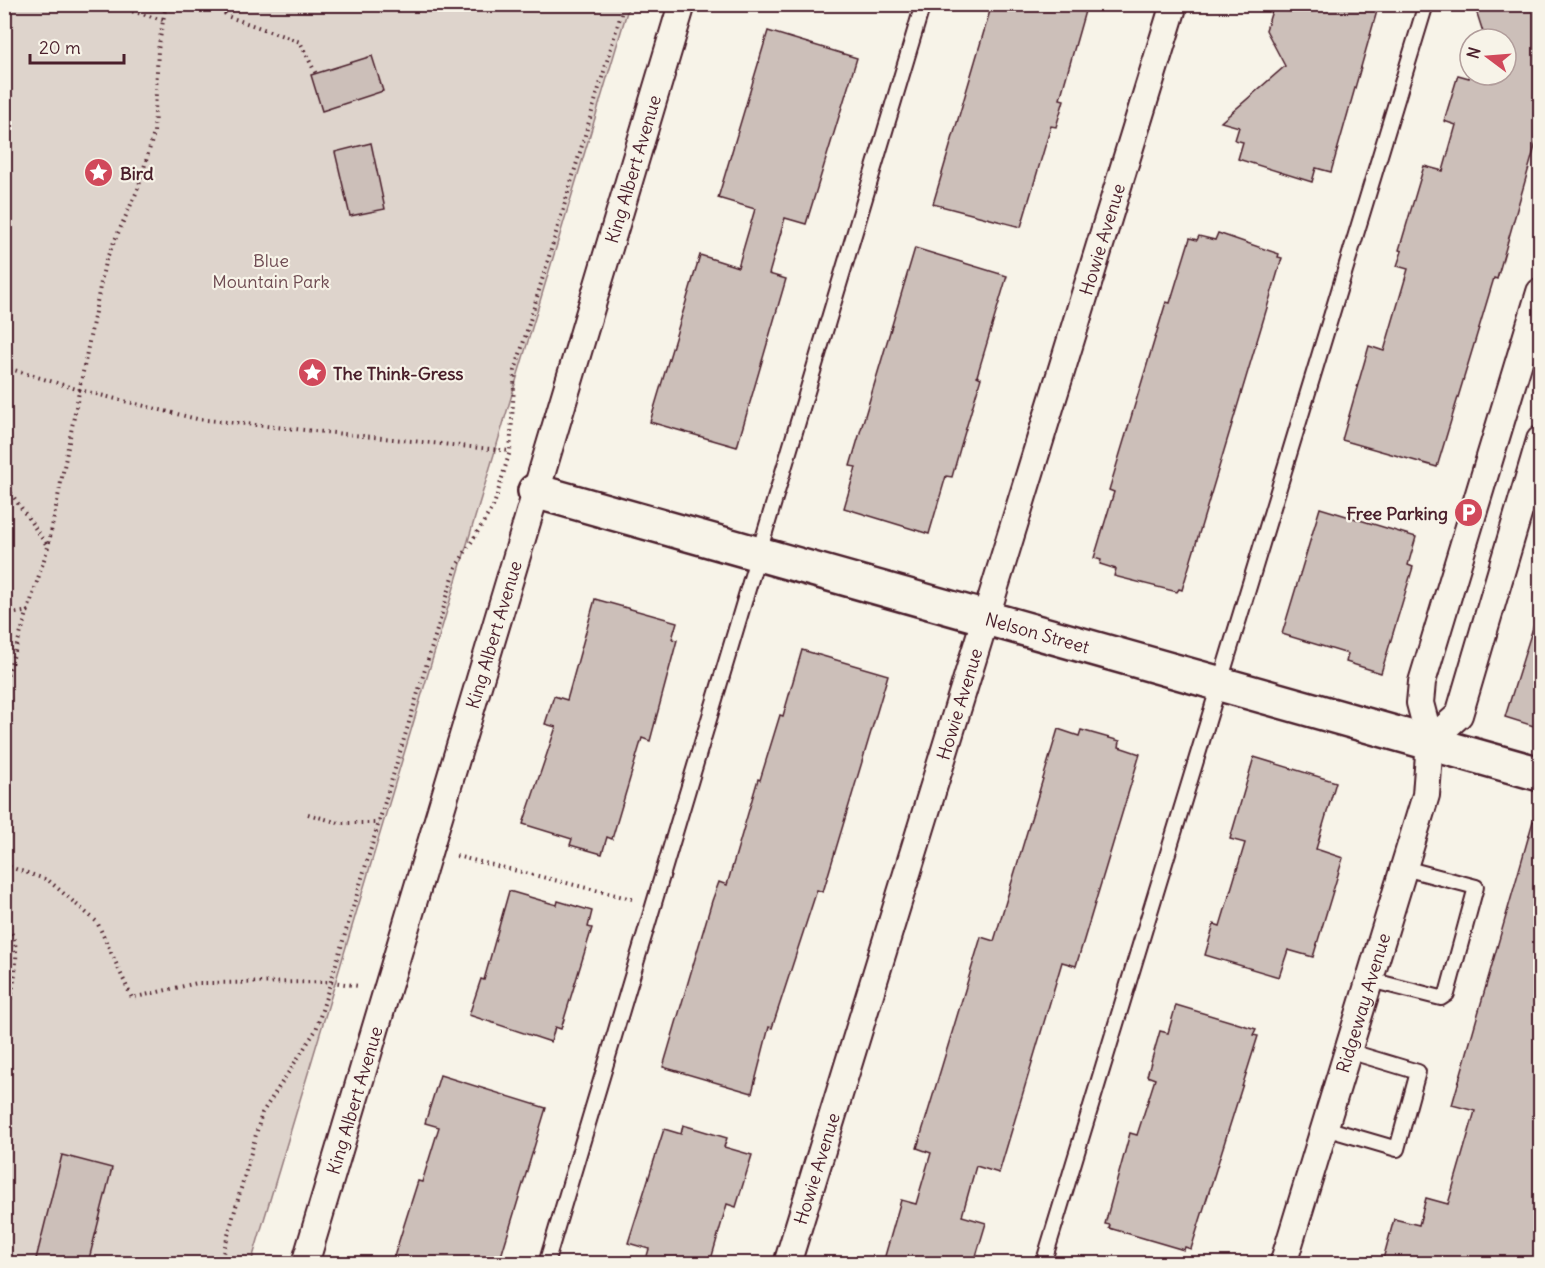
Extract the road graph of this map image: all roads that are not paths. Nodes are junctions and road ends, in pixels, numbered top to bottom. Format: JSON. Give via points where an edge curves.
{"nodes":[{"id":1,"x":682,"y":4,"type":"edge"},
{"id":2,"x":923,"y":4,"type":"edge"},
{"id":3,"x":1174,"y":4,"type":"edge"},
{"id":4,"x":1426,"y":4,"type":"edge"},
{"id":5,"x":1540,"y":292,"type":"edge"},
{"id":6,"x":1540,"y":440,"type":"edge"},
{"id":7,"x":535,"y":491,"type":"junction"},
{"id":8,"x":758,"y":553,"type":"junction"},
{"id":9,"x":987,"y":618,"type":"junction"},
{"id":10,"x":1218,"y":683,"type":"junction"},
{"id":11,"x":1430,"y":741,"type":"junction"},
{"id":12,"x":1540,"y":774,"type":"edge"},
{"id":13,"x":1404,"y":868,"type":"junction"},
{"id":14,"x":1370,"y":980,"type":"junction"},
{"id":15,"x":1348,"y":1051,"type":"junction"},
{"id":16,"x":1325,"y":1128,"type":"junction"},
{"id":17,"x":305,"y":1263,"type":"edge"},
{"id":18,"x":546,"y":1263,"type":"edge"},
{"id":19,"x":787,"y":1263,"type":"edge"},
{"id":20,"x":1042,"y":1263,"type":"edge"},
{"id":21,"x":1283,"y":1263,"type":"edge"}],
"edges":[{"from":1,"to":7,"type":"street","name":"King Albert Avenue"},
{"from":2,"to":8,"type":"lane"},
{"from":3,"to":9,"type":"street","name":"Howie Avenue"},
{"from":4,"to":10,"type":"lane"},
{"from":5,"to":11,"type":"street","name":"Ridgeway Avenue","via":[[1422,682],[1420,703]]},
{"from":6,"to":11,"type":"street","via":[[1459,715]]},
{"from":7,"to":8,"type":"street","name":"Nelson Street"},
{"from":7,"to":17,"type":"street","name":"King Albert Avenue"},
{"from":8,"to":9,"type":"street","name":"Nelson Street"},
{"from":8,"to":18,"type":"lane"},
{"from":9,"to":10,"type":"street","name":"Nelson Street"},
{"from":9,"to":19,"type":"street","name":"Howie Avenue"},
{"from":10,"to":11,"type":"street","name":"Nelson Street"},
{"from":10,"to":20,"type":"lane"},
{"from":11,"to":12,"type":"street","name":"Nelson Street"},
{"from":11,"to":13,"type":"street","name":"Ridgeway Avenue","via":[[1426,795]]},
{"from":13,"to":14,"type":"street","name":"Ridgeway Avenue"},
{"from":13,"to":14,"type":"lane","via":[[1476,887],[1447,994],[1441,998]]},
{"from":14,"to":15,"type":"street","name":"Ridgeway Avenue"},
{"from":15,"to":16,"type":"street","name":"Ridgeway Avenue"},
{"from":15,"to":16,"type":"lane","via":[[1418,1072],[1397,1149]]},
{"from":16,"to":21,"type":"street","name":"Ridgeway Avenue"}]}
